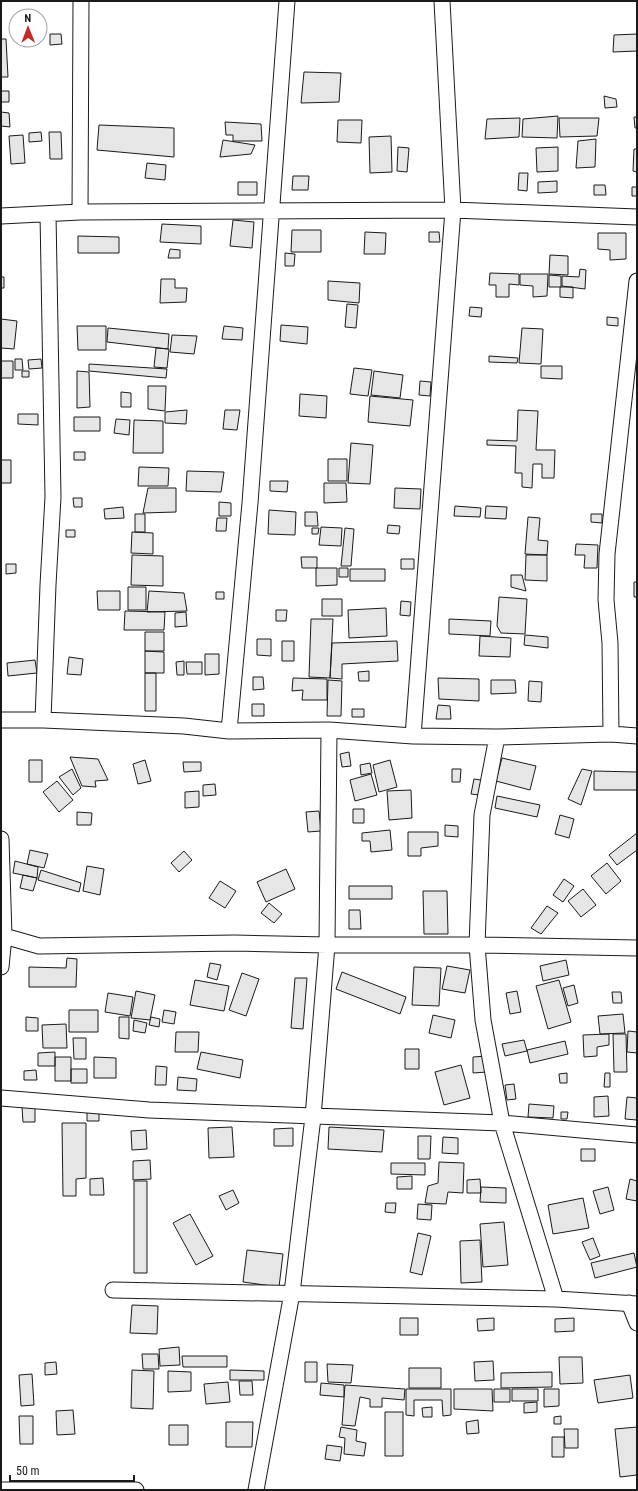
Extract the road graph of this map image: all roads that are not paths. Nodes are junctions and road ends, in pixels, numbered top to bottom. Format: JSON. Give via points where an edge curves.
{"nodes":[{"id":1,"x":81,"y":1,"type":"edge"},
{"id":2,"x":288,"y":1,"type":"edge"},
{"id":3,"x":442,"y":1,"type":"edge"},
{"id":4,"x":272,"y":210,"type":"junction"},
{"id":5,"x":453,"y":210,"type":"junction"},
{"id":6,"x":80,"y":212,"type":"junction"},
{"id":7,"x":48,"y":214,"type":"junction"},
{"id":8,"x":1,"y":216,"type":"edge"},
{"id":9,"x":637,"y":217,"type":"edge"},
{"id":10,"x":637,"y":281,"type":"edge"},
{"id":11,"x":1,"y":720,"type":"edge"},
{"id":12,"x":43,"y":720,"type":"junction"},
{"id":13,"x":329,"y":730,"type":"junction"},
{"id":14,"x":229,"y":731,"type":"junction"},
{"id":15,"x":611,"y":734,"type":"junction"},
{"id":16,"x":413,"y":736,"type":"junction"},
{"id":17,"x":637,"y":736,"type":"edge"},
{"id":18,"x":497,"y":737,"type":"junction"},
{"id":19,"x":1,"y":839,"type":"edge"},
{"id":20,"x":4,"y":936,"type":"junction"},
{"id":21,"x":327,"y":945,"type":"junction"},
{"id":22,"x":477,"y":945,"type":"junction"},
{"id":23,"x":637,"y":948,"type":"edge"},
{"id":24,"x":1,"y":967,"type":"edge"},
{"id":25,"x":1,"y":1098,"type":"edge"},
{"id":26,"x":313,"y":1117,"type":"junction"},
{"id":27,"x":502,"y":1123,"type":"junction"},
{"id":28,"x":637,"y":1135,"type":"edge"},
{"id":29,"x":113,"y":1290,"type":"dead end"},
{"id":30,"x":292,"y":1293,"type":"junction"},
{"id":31,"x":556,"y":1299,"type":"junction"},
{"id":32,"x":633,"y":1304,"type":"edge"},
{"id":33,"x":637,"y":1323,"type":"edge"},
{"id":34,"x":1,"y":1490,"type":"edge"},
{"id":35,"x":136,"y":1490,"type":"edge"},
{"id":36,"x":256,"y":1490,"type":"edge"}],
"edges":[{"from":1,"to":6,"type":"street"},
{"from":2,"to":4,"type":"street"},
{"from":3,"to":5,"type":"street"},
{"from":4,"to":5,"type":"street"},
{"from":4,"to":6,"type":"street"},
{"from":4,"to":14,"type":"street","via":[[250,503]]},
{"from":5,"to":9,"type":"street"},
{"from":5,"to":16,"type":"street"},
{"from":6,"to":7,"type":"street"},
{"from":7,"to":8,"type":"street"},
{"from":7,"to":12,"type":"street","via":[[53,497]]},
{"from":10,"to":15,"type":"street","via":[[607,554],[606,600],[610,643]]},
{"from":11,"to":12,"type":"street"},
{"from":12,"to":14,"type":"street","via":[[184,726]]},
{"from":13,"to":14,"type":"street"},
{"from":13,"to":16,"type":"street"},
{"from":13,"to":21,"type":"street"},
{"from":15,"to":17,"type":"street"},
{"from":15,"to":18,"type":"street"},
{"from":16,"to":18,"type":"street"},
{"from":18,"to":22,"type":"street","via":[[482,815]]},
{"from":19,"to":20,"type":"street"},
{"from":20,"to":21,"type":"street","via":[[38,946],[235,943]]},
{"from":20,"to":24,"type":"street"},
{"from":21,"to":22,"type":"street"},
{"from":21,"to":26,"type":"street"},
{"from":22,"to":23,"type":"street"},
{"from":22,"to":27,"type":"street","via":[[483,1020]]},
{"from":25,"to":26,"type":"street","via":[[149,1110]]},
{"from":26,"to":27,"type":"street"},
{"from":26,"to":30,"type":"street"},
{"from":27,"to":28,"type":"street"},
{"from":27,"to":31,"type":"street"},
{"from":29,"to":30,"type":"street"},
{"from":30,"to":31,"type":"street"},
{"from":30,"to":36,"type":"street"},
{"from":31,"to":32,"type":"street"},
{"from":32,"to":33,"type":"street"},
{"from":34,"to":35,"type":"street"}]}
